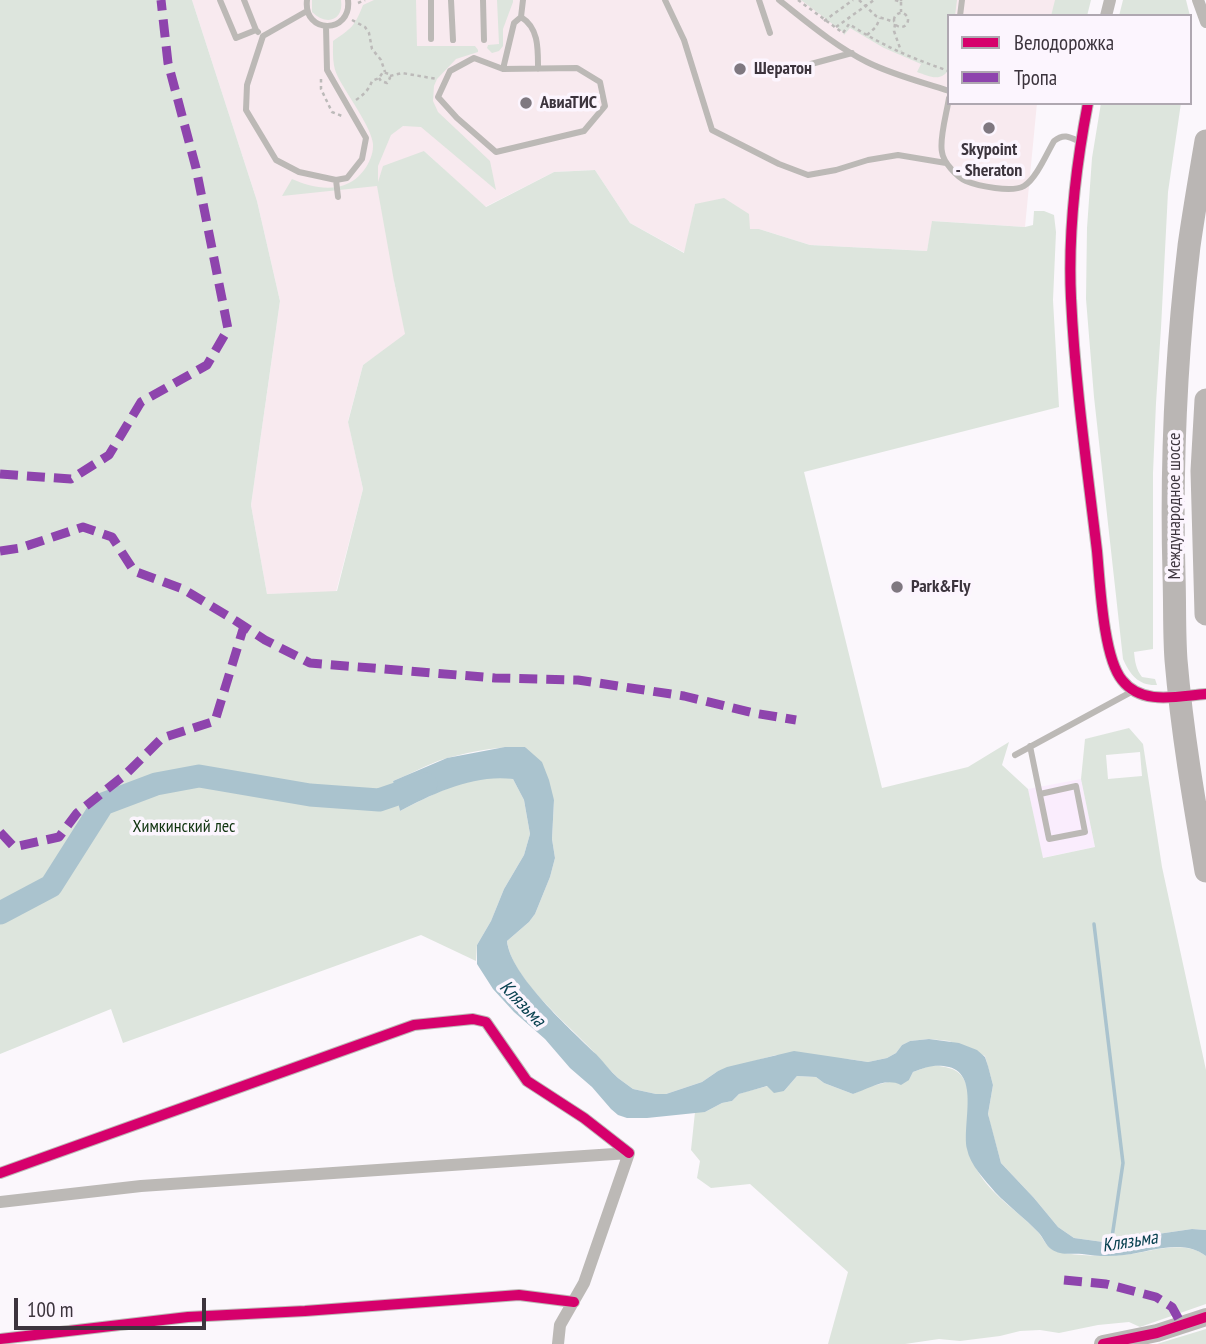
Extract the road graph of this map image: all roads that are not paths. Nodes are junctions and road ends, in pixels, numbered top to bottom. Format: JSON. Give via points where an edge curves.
{"nodes":[{"id":1,"x":220,"y":0,"type":"edge"},
{"id":2,"x":244,"y":0,"type":"edge"},
{"id":3,"x":307,"y":0,"type":"edge"},
{"id":4,"x":348,"y":0,"type":"edge"},
{"id":5,"x":431,"y":0,"type":"edge"},
{"id":6,"x":451,"y":0,"type":"edge"},
{"id":7,"x":483,"y":0,"type":"edge"},
{"id":8,"x":523,"y":0,"type":"edge"},
{"id":9,"x":664,"y":0,"type":"edge"},
{"id":10,"x":759,"y":0,"type":"edge"},
{"id":11,"x":779,"y":0,"type":"edge"},
{"id":12,"x":1198,"y":0,"type":"edge"},
{"id":13,"x":307,"y":11,"type":"junction"},
{"id":14,"x":521,"y":17,"type":"junction"},
{"id":15,"x":1206,"y":22,"type":"edge"},
{"id":16,"x":326,"y":26,"type":"junction"},
{"id":17,"x":256,"y":30,"type":"junction"},
{"id":18,"x":770,"y":33,"type":"dead end"},
{"id":19,"x":263,"y":36,"type":"junction"},
{"id":20,"x":431,"y":39,"type":"dead end"},
{"id":21,"x":453,"y":40,"type":"dead end"},
{"id":22,"x":484,"y":40,"type":"dead end"},
{"id":23,"x":852,"y":53,"type":"junction"},
{"id":24,"x":811,"y":64,"type":"dead end"},
{"id":25,"x":503,"y":69,"type":"junction"},
{"id":26,"x":538,"y":69,"type":"junction"},
{"id":27,"x":947,"y":90,"type":"edge"},
{"id":28,"x":948,"y":105,"type":"edge"},
{"id":29,"x":1088,"y":105,"type":"edge"},
{"id":30,"x":1206,"y":141,"type":"edge"},
{"id":31,"x":1080,"y":142,"type":"junction"},
{"id":32,"x":946,"y":163,"type":"junction"},
{"id":33,"x":336,"y":180,"type":"junction"},
{"id":34,"x":338,"y":197,"type":"dead end"},
{"id":35,"x":1206,"y":400,"type":"edge"},
{"id":36,"x":1206,"y":614,"type":"edge"},
{"id":37,"x":1134,"y":691,"type":"junction"},
{"id":38,"x":1206,"y":694,"type":"edge"},
{"id":39,"x":1030,"y":746,"type":"junction"},
{"id":40,"x":1014,"y":755,"type":"dead end"},
{"id":41,"x":1040,"y":794,"type":"junction"},
{"id":42,"x":1206,"y":871,"type":"edge"},
{"id":43,"x":629,"y":1153,"type":"junction"},
{"id":44,"x":0,"y":1174,"type":"edge"},
{"id":45,"x":0,"y":1202,"type":"edge"},
{"id":46,"x":574,"y":1302,"type":"junction"},
{"id":47,"x":1206,"y":1317,"type":"edge"},
{"id":48,"x":0,"y":1339,"type":"edge"},
{"id":49,"x":558,"y":1344,"type":"edge"},
{"id":50,"x":1103,"y":1344,"type":"edge"}],
"edges":[{"from":1,"to":17,"type":"lane","via":[[236,38]]},
{"from":2,"to":17,"type":"lane"},
{"from":3,"to":13,"type":"lane"},
{"from":4,"to":16,"type":"lane","via":[[345,17]]},
{"from":5,"to":20,"type":"lane"},
{"from":6,"to":21,"type":"lane"},
{"from":7,"to":22,"type":"lane"},
{"from":8,"to":14,"type":"lane"},
{"from":9,"to":32,"type":"lane","via":[[684,40],[712,130],[808,175],[898,155]]},
{"from":10,"to":18,"type":"lane"},
{"from":11,"to":23,"type":"lane"},
{"from":12,"to":15,"type":"street"},
{"from":13,"to":16,"type":"lane","via":[[314,22]]},
{"from":13,"to":19,"type":"lane"},
{"from":14,"to":25,"type":"lane","via":[[514,23]]},
{"from":14,"to":26,"type":"lane","via":[[534,29]]},
{"from":16,"to":33,"type":"lane","via":[[327,71],[366,138],[362,159],[347,178]]},
{"from":17,"to":19,"type":"lane"},
{"from":19,"to":33,"type":"lane","via":[[247,85],[246,110],[276,160],[299,172]]},
{"from":23,"to":24,"type":"lane"},
{"from":23,"to":27,"type":"lane"},
{"from":25,"to":26,"type":"lane"},
{"from":25,"to":26,"type":"lane","via":[[474,58],[450,71],[438,97],[496,152],[584,131],[605,106],[600,82],[577,68]]},
{"from":28,"to":32,"type":"lane","via":[[942,141]]},
{"from":29,"to":31,"type":"street"},
{"from":30,"to":42,"type":"highway","name":"Международное шоссе","via":[[1189,245],[1173,471],[1176,658]]},
{"from":31,"to":32,"type":"lane","via":[[1060,136],[1031,181],[1011,190],[964,181]]},
{"from":31,"to":37,"type":"street","via":[[1071,297],[1081,415],[1106,635],[1116,673]]},
{"from":33,"to":34,"type":"lane"},
{"from":35,"to":36,"type":"highway","name":"Международное шоссе","via":[[1202,471]]},
{"from":37,"to":38,"type":"street","via":[[1155,698]]},
{"from":37,"to":39,"type":"lane"},
{"from":39,"to":40,"type":"lane"},
{"from":39,"to":41,"type":"lane"},
{"from":41,"to":41,"type":"lane","via":[[1076,786],[1085,832],[1049,839]]},
{"from":43,"to":44,"type":"street","via":[[527,1081],[486,1022],[473,1019],[414,1024]]},
{"from":43,"to":45,"type":"street","via":[[141,1186]]},
{"from":43,"to":46,"type":"street"},
{"from":46,"to":48,"type":"street","via":[[519,1295],[188,1317]]},
{"from":46,"to":49,"type":"street","via":[[561,1325]]},
{"from":47,"to":50,"type":"street"}]}
